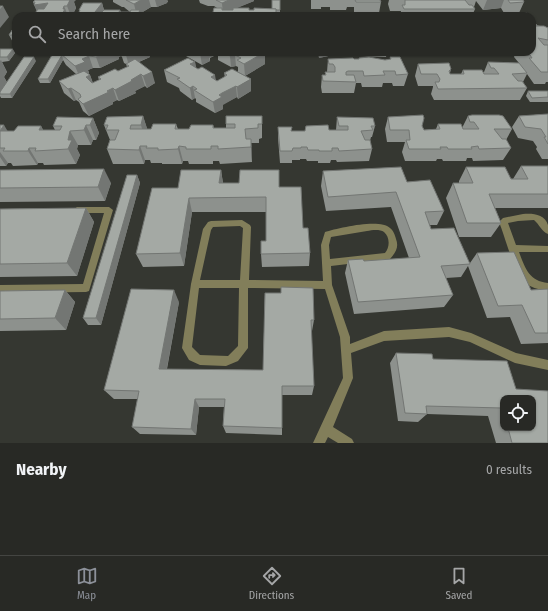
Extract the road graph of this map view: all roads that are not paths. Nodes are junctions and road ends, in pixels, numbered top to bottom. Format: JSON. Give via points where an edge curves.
{"nodes":[{"id":1,"x":70,"y":210,"type":"edge"},
{"id":2,"x":548,"y":231,"type":"edge"},
{"id":3,"x":513,"y":248,"type":"junction"},
{"id":4,"x":548,"y":249,"type":"edge"},
{"id":5,"x":326,"y":263,"type":"junction"},
{"id":6,"x":195,"y":284,"type":"junction"},
{"id":7,"x":244,"y":284,"type":"junction"},
{"id":8,"x":328,"y":285,"type":"junction"},
{"id":9,"x":548,"y":287,"type":"edge"},
{"id":10,"x":0,"y":289,"type":"edge"},
{"id":11,"x":346,"y":350,"type":"junction"},
{"id":12,"x":548,"y":365,"type":"edge"},
{"id":13,"x":326,"y":429,"type":"junction"},
{"id":14,"x":319,"y":443,"type":"edge"},
{"id":15,"x":348,"y":443,"type":"edge"}],
"edges":[{"from":1,"to":10,"type":"lane","via":[[109,210],[86,288]]},
{"from":2,"to":3,"type":"lane","via":[[535,217],[507,218],[503,222]]},
{"from":3,"to":4,"type":"lane"},
{"from":3,"to":9,"type":"lane","via":[[522,271],[533,284]]},
{"from":5,"to":5,"type":"lane","via":[[387,256],[393,250],[394,243],[386,229],[377,226],[328,234],[325,245]]},
{"from":5,"to":8,"type":"lane"},
{"from":6,"to":7,"type":"lane"},
{"from":6,"to":7,"type":"lane","via":[[207,229],[211,224],[226,222],[242,223],[247,227]]},
{"from":6,"to":7,"type":"lane","via":[[187,348],[199,361],[211,362],[228,361],[237,356],[242,348]]},
{"from":7,"to":8,"type":"lane"},
{"from":8,"to":11,"type":"lane","via":[[345,337]]},
{"from":11,"to":12,"type":"lane","via":[[384,336],[449,332],[471,338],[515,358]]},
{"from":11,"to":13,"type":"lane","via":[[348,378]]},
{"from":13,"to":14,"type":"lane"},
{"from":13,"to":15,"type":"lane"}]}
